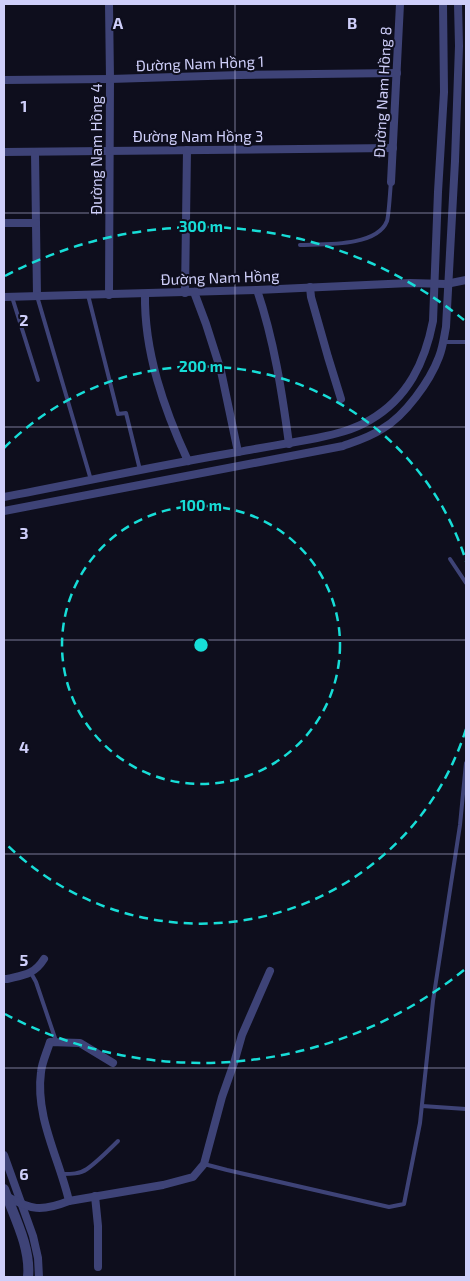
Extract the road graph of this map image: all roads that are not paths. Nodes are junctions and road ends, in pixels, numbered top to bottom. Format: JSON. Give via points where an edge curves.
{"nodes":[{"id":1,"x":109,"y":4,"type":"edge"},
{"id":2,"x":400,"y":4,"type":"edge"},
{"id":3,"x":443,"y":4,"type":"edge"},
{"id":4,"x":458,"y":4,"type":"edge"},
{"id":5,"x":397,"y":73,"type":"junction"},
{"id":6,"x":110,"y":79,"type":"junction"},
{"id":7,"x":4,"y":80,"type":"edge"},
{"id":8,"x":393,"y":148,"type":"junction"},
{"id":9,"x":110,"y":150,"type":"junction"},
{"id":10,"x":187,"y":150,"type":"junction"},
{"id":11,"x":4,"y":152,"type":"edge"},
{"id":12,"x":35,"y":152,"type":"junction"},
{"id":13,"x":391,"y":182,"type":"joint"},
{"id":14,"x":4,"y":223,"type":"edge"},
{"id":15,"x":36,"y":223,"type":"junction"},
{"id":16,"x":300,"y":245,"type":"dead end"},
{"id":17,"x":466,"y":280,"type":"edge"},
{"id":18,"x":448,"y":283,"type":"junction"},
{"id":19,"x":435,"y":284,"type":"junction"},
{"id":20,"x":310,"y":287,"type":"junction"},
{"id":21,"x":257,"y":290,"type":"junction"},
{"id":22,"x":185,"y":292,"type":"junction"},
{"id":23,"x":194,"y":292,"type":"junction"},
{"id":24,"x":145,"y":294,"type":"junction"},
{"id":25,"x":88,"y":295,"type":"junction"},
{"id":26,"x":109,"y":295,"type":"junction"},
{"id":27,"x":37,"y":296,"type":"junction"},
{"id":28,"x":8,"y":297,"type":"edge"},
{"id":29,"x":430,"y":340,"type":"junction"},
{"id":30,"x":442,"y":342,"type":"junction"},
{"id":31,"x":466,"y":342,"type":"edge"},
{"id":32,"x":38,"y":380,"type":"dead end"},
{"id":33,"x":341,"y":399,"type":"dead end"},
{"id":34,"x":289,"y":444,"type":"junction"},
{"id":35,"x":238,"y":452,"type":"junction"},
{"id":36,"x":188,"y":461,"type":"junction"},
{"id":37,"x":140,"y":470,"type":"junction"},
{"id":38,"x":91,"y":480,"type":"junction"},
{"id":39,"x":4,"y":497,"type":"edge"},
{"id":40,"x":4,"y":511,"type":"edge"},
{"id":41,"x":450,"y":558,"type":"dead end"},
{"id":42,"x":466,"y":583,"type":"edge"},
{"id":43,"x":466,"y":763,"type":"edge"},
{"id":44,"x":44,"y":960,"type":"dead end"},
{"id":45,"x":270,"y":971,"type":"dead end"},
{"id":46,"x":31,"y":974,"type":"junction"},
{"id":47,"x":4,"y":979,"type":"edge"},
{"id":48,"x":56,"y":1042,"type":"junction"},
{"id":49,"x":113,"y":1063,"type":"dead end"},
{"id":50,"x":422,"y":1106,"type":"junction"},
{"id":51,"x":466,"y":1110,"type":"edge"},
{"id":52,"x":118,"y":1140,"type":"dead end"},
{"id":53,"x":4,"y":1155,"type":"edge"},
{"id":54,"x":204,"y":1164,"type":"junction"},
{"id":55,"x":60,"y":1174,"type":"junction"},
{"id":56,"x":5,"y":1192,"type":"edge"},
{"id":57,"x":95,"y":1196,"type":"junction"},
{"id":58,"x":69,"y":1201,"type":"junction"},
{"id":59,"x":23,"y":1205,"type":"junction"},
{"id":60,"x":33,"y":1236,"type":"junction"},
{"id":61,"x":27,"y":1258,"type":"junction"},
{"id":62,"x":98,"y":1267,"type":"dead end"},
{"id":63,"x":28,"y":1277,"type":"edge"},
{"id":64,"x":39,"y":1277,"type":"edge"}],
"edges":[{"from":1,"to":6,"type":"street","name":"Đường Nam Hồng 4"},
{"from":2,"to":5,"type":"street","name":"Đường Nam Hồng 8"},
{"from":3,"to":19,"type":"street","via":[[444,92]]},
{"from":4,"to":18,"type":"street","via":[[459,66]]},
{"from":5,"to":6,"type":"street","name":"Đường Nam Hồng 1"},
{"from":5,"to":8,"type":"street","name":"Đường Nam Hồng 8"},
{"from":6,"to":7,"type":"street","name":"Đường Nam Hồng 1"},
{"from":6,"to":9,"type":"street","name":"Đường Nam Hồng 4"},
{"from":8,"to":10,"type":"street","name":"Đường Nam Hồng 3"},
{"from":8,"to":13,"type":"street","name":"Đường Nam Hồng 8"},
{"from":9,"to":10,"type":"street","name":"Đường Nam Hồng 3"},
{"from":9,"to":12,"type":"street","name":"Đường Nam Hồng 3"},
{"from":9,"to":26,"type":"street","name":"Đường Nam Hồng 4"},
{"from":10,"to":22,"type":"street"},
{"from":11,"to":12,"type":"street","name":"Đường Nam Hồng 3"},
{"from":12,"to":15,"type":"street"},
{"from":13,"to":16,"type":"lane","via":[[387,221],[381,230],[347,243]]},
{"from":14,"to":15,"type":"street"},
{"from":15,"to":27,"type":"street"},
{"from":17,"to":18,"type":"street"},
{"from":18,"to":19,"type":"street","name":"Đường Nam Hồng"},
{"from":18,"to":30,"type":"street"},
{"from":19,"to":20,"type":"street","name":"Đường Nam Hồng"},
{"from":19,"to":29,"type":"street"},
{"from":20,"to":21,"type":"street","name":"Đường Nam Hồng"},
{"from":20,"to":33,"type":"street"},
{"from":21,"to":23,"type":"street","name":"Đường Nam Hồng"},
{"from":21,"to":34,"type":"street","via":[[271,338]]},
{"from":22,"to":23,"type":"street","name":"Đường Nam Hồng"},
{"from":22,"to":24,"type":"street","name":"Đường Nam Hồng"},
{"from":23,"to":35,"type":"street","via":[[221,371]]},
{"from":24,"to":26,"type":"street","name":"Đường Nam Hồng"},
{"from":24,"to":36,"type":"street","via":[[154,368]]},
{"from":25,"to":26,"type":"street","name":"Đường Nam Hồng"},
{"from":25,"to":27,"type":"street","name":"Đường Nam Hồng"},
{"from":25,"to":37,"type":"lane","via":[[118,414],[126,413]]},
{"from":27,"to":28,"type":"street","name":"Đường Nam Hồng"},
{"from":27,"to":38,"type":"lane"},
{"from":28,"to":32,"type":"lane"},
{"from":29,"to":30,"type":"street"},
{"from":29,"to":34,"type":"street","via":[[410,384],[392,404],[372,419],[344,432]]},
{"from":30,"to":31,"type":"lane"},
{"from":30,"to":40,"type":"street","via":[[439,358],[429,378],[413,400],[383,429],[360,440],[329,449]]},
{"from":34,"to":35,"type":"street"},
{"from":35,"to":36,"type":"street"},
{"from":36,"to":37,"type":"street"},
{"from":37,"to":38,"type":"street"},
{"from":38,"to":39,"type":"street"},
{"from":41,"to":42,"type":"lane"},
{"from":43,"to":50,"type":"lane"},
{"from":44,"to":46,"type":"street"},
{"from":45,"to":54,"type":"street","via":[[242,1035]]},
{"from":46,"to":47,"type":"street"},
{"from":46,"to":48,"type":"lane"},
{"from":48,"to":49,"type":"street","via":[[80,1043]]},
{"from":48,"to":55,"type":"street","via":[[50,1042],[41,1071],[40,1099]]},
{"from":50,"to":51,"type":"lane"},
{"from":50,"to":54,"type":"lane","via":[[404,1204],[389,1207]]},
{"from":52,"to":55,"type":"lane","via":[[86,1170]]},
{"from":53,"to":59,"type":"street"},
{"from":54,"to":57,"type":"street","via":[[193,1177]]},
{"from":55,"to":58,"type":"street"},
{"from":56,"to":59,"type":"street"},
{"from":56,"to":61,"type":"street"},
{"from":57,"to":58,"type":"street"},
{"from":57,"to":62,"type":"street"},
{"from":58,"to":59,"type":"street","via":[[45,1208]]},
{"from":59,"to":60,"type":"street"},
{"from":60,"to":61,"type":"street"},
{"from":60,"to":64,"type":"street"},
{"from":61,"to":63,"type":"street"}]}
